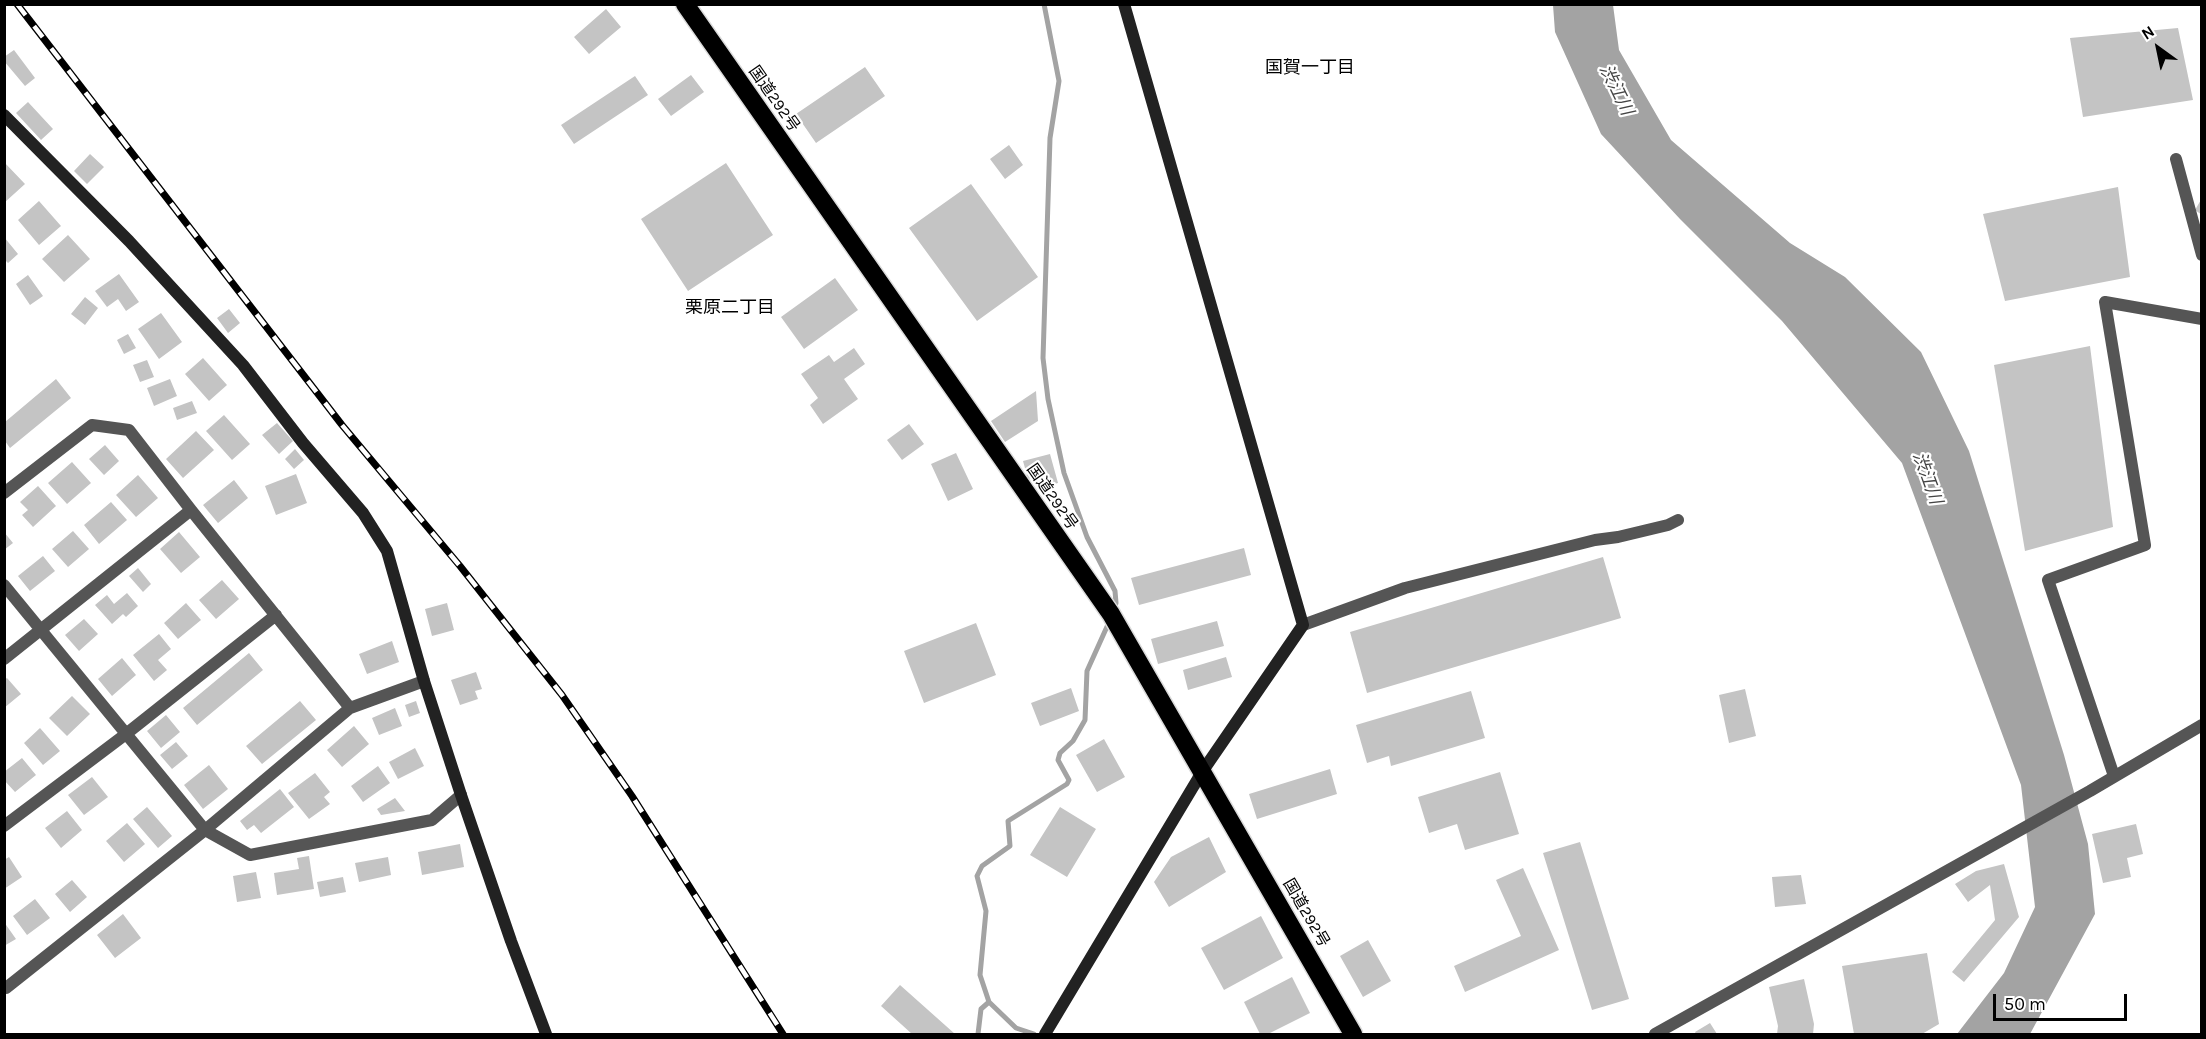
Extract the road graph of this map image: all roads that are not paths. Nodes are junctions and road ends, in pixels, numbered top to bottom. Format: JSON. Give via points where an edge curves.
{"nodes":[{"id":1,"x":685,"y":4,"type":"edge"},
{"id":2,"x":1124,"y":4,"type":"edge"},
{"id":3,"x":4,"y":115,"type":"edge"},
{"id":4,"x":2176,"y":159,"type":"dead end"},
{"id":5,"x":2202,"y":255,"type":"edge"},
{"id":6,"x":2202,"y":318,"type":"edge"},
{"id":7,"x":4,"y":493,"type":"edge"},
{"id":8,"x":191,"y":510,"type":"junction"},
{"id":9,"x":1678,"y":520,"type":"dead end"},
{"id":10,"x":4,"y":585,"type":"edge"},
{"id":11,"x":276,"y":615,"type":"junction"},
{"id":12,"x":1303,"y":625,"type":"junction"},
{"id":13,"x":41,"y":631,"type":"junction"},
{"id":14,"x":4,"y":659,"type":"edge"},
{"id":15,"x":424,"y":681,"type":"junction"},
{"id":16,"x":351,"y":708,"type":"junction"},
{"id":17,"x":2202,"y":725,"type":"edge"},
{"id":18,"x":126,"y":734,"type":"junction"},
{"id":19,"x":1202,"y":772,"type":"junction"},
{"id":20,"x":2114,"y":776,"type":"junction"},
{"id":21,"x":461,"y":795,"type":"junction"},
{"id":22,"x":4,"y":825,"type":"edge"},
{"id":23,"x":205,"y":830,"type":"junction"},
{"id":24,"x":4,"y":986,"type":"edge"},
{"id":25,"x":546,"y":1035,"type":"edge"},
{"id":26,"x":1045,"y":1035,"type":"edge"},
{"id":27,"x":1353,"y":1035,"type":"edge"},
{"id":28,"x":1655,"y":1035,"type":"edge"}],
"edges":[{"from":1,"to":19,"type":"highway","name":"国道292号","via":[[1111,614]]},
{"from":2,"to":12,"type":"street"},
{"from":3,"to":15,"type":"street","via":[[129,241],[243,365],[363,513],[387,551]]},
{"from":4,"to":5,"type":"street"},
{"from":6,"to":20,"type":"street","via":[[2105,302],[2145,545],[2048,580]]},
{"from":7,"to":8,"type":"street","via":[[92,425],[129,430]]},
{"from":8,"to":11,"type":"street"},
{"from":8,"to":13,"type":"street"},
{"from":9,"to":12,"type":"street","via":[[1405,588]]},
{"from":10,"to":13,"type":"street"},
{"from":11,"to":16,"type":"street"},
{"from":11,"to":18,"type":"street"},
{"from":12,"to":19,"type":"street"},
{"from":13,"to":14,"type":"street"},
{"from":13,"to":18,"type":"street"},
{"from":15,"to":16,"type":"street"},
{"from":15,"to":21,"type":"street"},
{"from":16,"to":23,"type":"street"},
{"from":17,"to":20,"type":"street"},
{"from":18,"to":22,"type":"street"},
{"from":18,"to":23,"type":"street"},
{"from":19,"to":26,"type":"street"},
{"from":19,"to":27,"type":"highway","name":"国道292号"},
{"from":20,"to":28,"type":"street"},
{"from":21,"to":23,"type":"street","via":[[432,820],[249,855]]},
{"from":21,"to":25,"type":"street"},
{"from":23,"to":24,"type":"street"}]}
